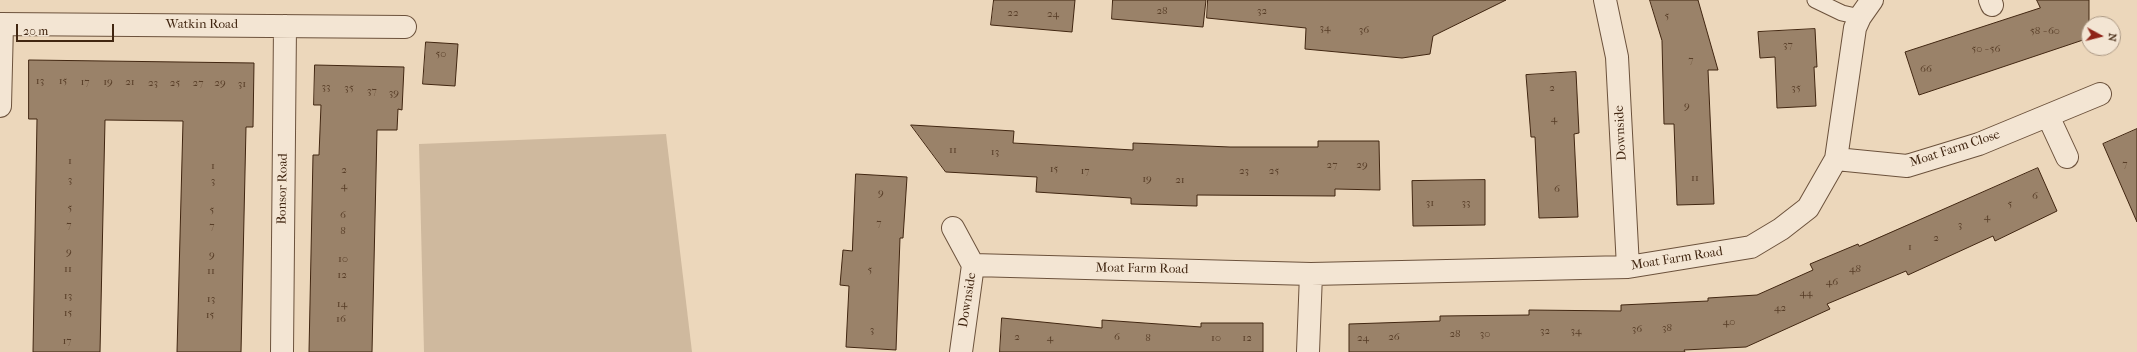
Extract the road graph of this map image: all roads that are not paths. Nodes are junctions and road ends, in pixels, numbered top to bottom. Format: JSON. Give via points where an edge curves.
{"nodes":[{"id":1,"x":1606,"y":0,"type":"edge"},
{"id":2,"x":1814,"y":0,"type":"edge"},
{"id":3,"x":1872,"y":0,"type":"edge"},
{"id":4,"x":1860,"y":18,"type":"junction"},
{"id":5,"x":1,"y":24,"type":"edge"},
{"id":6,"x":285,"y":26,"type":"junction"},
{"id":7,"x":405,"y":27,"type":"dead end"},
{"id":8,"x":2100,"y":94,"type":"dead end"},
{"id":9,"x":0,"y":106,"type":"edge"},
{"id":10,"x":2048,"y":116,"type":"junction"},
{"id":11,"x":2067,"y":157,"type":"dead end"},
{"id":12,"x":1836,"y":159,"type":"junction"},
{"id":13,"x":953,"y":228,"type":"dead end"},
{"id":14,"x":974,"y":265,"type":"junction"},
{"id":15,"x":1628,"y":267,"type":"junction"},
{"id":16,"x":1311,"y":274,"type":"junction"},
{"id":17,"x":282,"y":352,"type":"edge"},
{"id":18,"x":961,"y":352,"type":"edge"},
{"id":19,"x":1308,"y":352,"type":"edge"}],
"edges":[{"from":1,"to":15,"type":"street","name":"Downside","via":[[1617,57]]},
{"from":2,"to":4,"type":"lane"},
{"from":3,"to":4,"type":"street","name":"Moat Farm Road"},
{"from":4,"to":12,"type":"street","name":"Moat Farm Road","via":[[1855,28]]},
{"from":5,"to":6,"type":"street","name":"Watkin Road"},
{"from":5,"to":9,"type":"street"},
{"from":6,"to":7,"type":"street","name":"Watkin Road"},
{"from":6,"to":17,"type":"street","name":"Bonsor Road"},
{"from":8,"to":10,"type":"street","name":"Moat Farm Close"},
{"from":10,"to":11,"type":"street"},
{"from":10,"to":12,"type":"street","name":"Moat Farm Close","via":[[1979,144],[1907,166]]},
{"from":12,"to":15,"type":"street","name":"Moat Farm Road","via":[[1808,208],[1781,229],[1751,247]]},
{"from":13,"to":14,"type":"street","name":"Downside"},
{"from":14,"to":16,"type":"street","name":"Moat Farm Road"},
{"from":14,"to":18,"type":"street","name":"Downside"},
{"from":15,"to":16,"type":"street","name":"Moat Farm Road"},
{"from":16,"to":19,"type":"street"}]}
